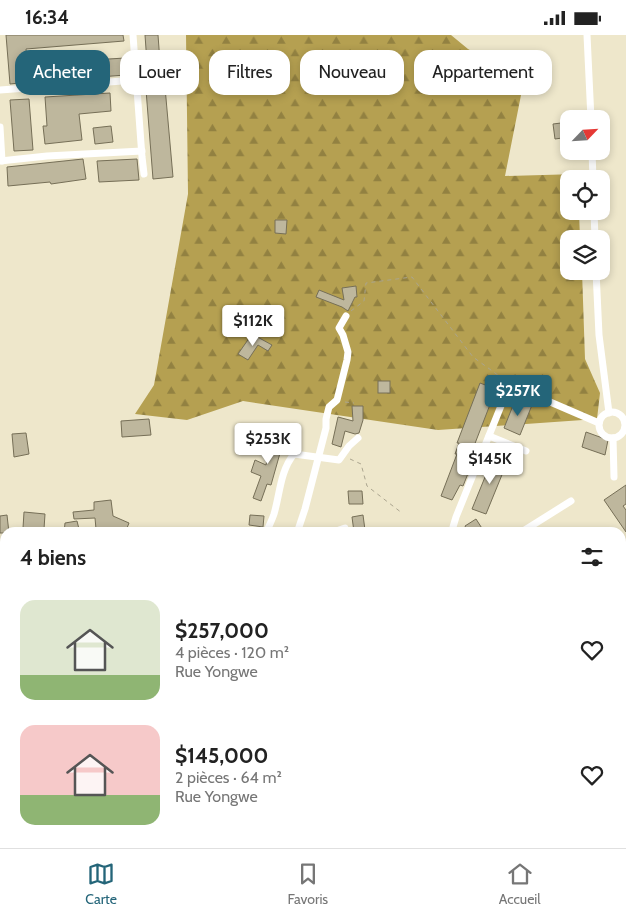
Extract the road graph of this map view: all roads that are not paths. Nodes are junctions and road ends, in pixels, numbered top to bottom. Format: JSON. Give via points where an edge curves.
{"nodes":[{"id":1,"x":133,"y":35,"type":"edge"},
{"id":2,"x":588,"y":35,"type":"edge"},
{"id":3,"x":134,"y":50,"type":"edge"},
{"id":4,"x":120,"y":81,"type":"edge"},
{"id":5,"x":0,"y":90,"type":"edge"},
{"id":6,"x":137,"y":95,"type":"edge"},
{"id":7,"x":591,"y":110,"type":"edge"},
{"id":8,"x":0,"y":127,"type":"edge"},
{"id":9,"x":142,"y":151,"type":"junction"},
{"id":10,"x":1,"y":161,"type":"edge"},
{"id":11,"x":144,"y":174,"type":"dead end"},
{"id":12,"x":596,"y":280,"type":"edge"},
{"id":13,"x":346,"y":316,"type":"road end"},
{"id":14,"x":609,"y":413,"type":"junction"},
{"id":15,"x":625,"y":422,"type":"edge"},
{"id":16,"x":599,"y":423,"type":"junction"},
{"id":17,"x":489,"y":436,"type":"junction"},
{"id":18,"x":616,"y":437,"type":"junction"},
{"id":19,"x":358,"y":438,"type":"dead end"},
{"id":20,"x":283,"y":439,"type":"dead end"},
{"id":21,"x":626,"y":439,"type":"edge"},
{"id":22,"x":526,"y":451,"type":"dead end"},
{"id":23,"x":294,"y":455,"type":"junction"},
{"id":24,"x":318,"y":457,"type":"junction"},
{"id":25,"x":614,"y":477,"type":"dead end"},
{"id":26,"x":571,"y":501,"type":"dead end"},
{"id":27,"x":269,"y":527,"type":"edge"},
{"id":28,"x":298,"y":527,"type":"edge"},
{"id":29,"x":453,"y":527,"type":"edge"},
{"id":30,"x":530,"y":527,"type":"edge"}],
"edges":[{"from":1,"to":3,"type":"street"},
{"from":2,"to":7,"type":"street"},
{"from":4,"to":5,"type":"street"},
{"from":6,"to":9,"type":"street"},
{"from":8,"to":10,"type":"street"},
{"from":9,"to":10,"type":"street"},
{"from":9,"to":11,"type":"street"},
{"from":12,"to":14,"type":"street","via":[[599,335]]},
{"from":13,"to":24,"type":"street","via":[[339,328],[348,352],[337,400],[329,407]]},
{"from":14,"to":15,"type":"street","via":[[618,414]]},
{"from":14,"to":16,"type":"street"},
{"from":15,"to":18,"type":"street","via":[[624,430]]},
{"from":16,"to":17,"type":"street","via":[[513,386],[507,391]]},
{"from":16,"to":18,"type":"street","via":[[602,434]]},
{"from":17,"to":22,"type":"street"},
{"from":17,"to":29,"type":"street"},
{"from":18,"to":21,"type":"street"},
{"from":18,"to":25,"type":"street"},
{"from":19,"to":24,"type":"street","via":[[339,461]]},
{"from":20,"to":23,"type":"street"},
{"from":23,"to":24,"type":"street"},
{"from":23,"to":27,"type":"street","via":[[288,461]]},
{"from":24,"to":28,"type":"street"},
{"from":26,"to":30,"type":"street"}]}
